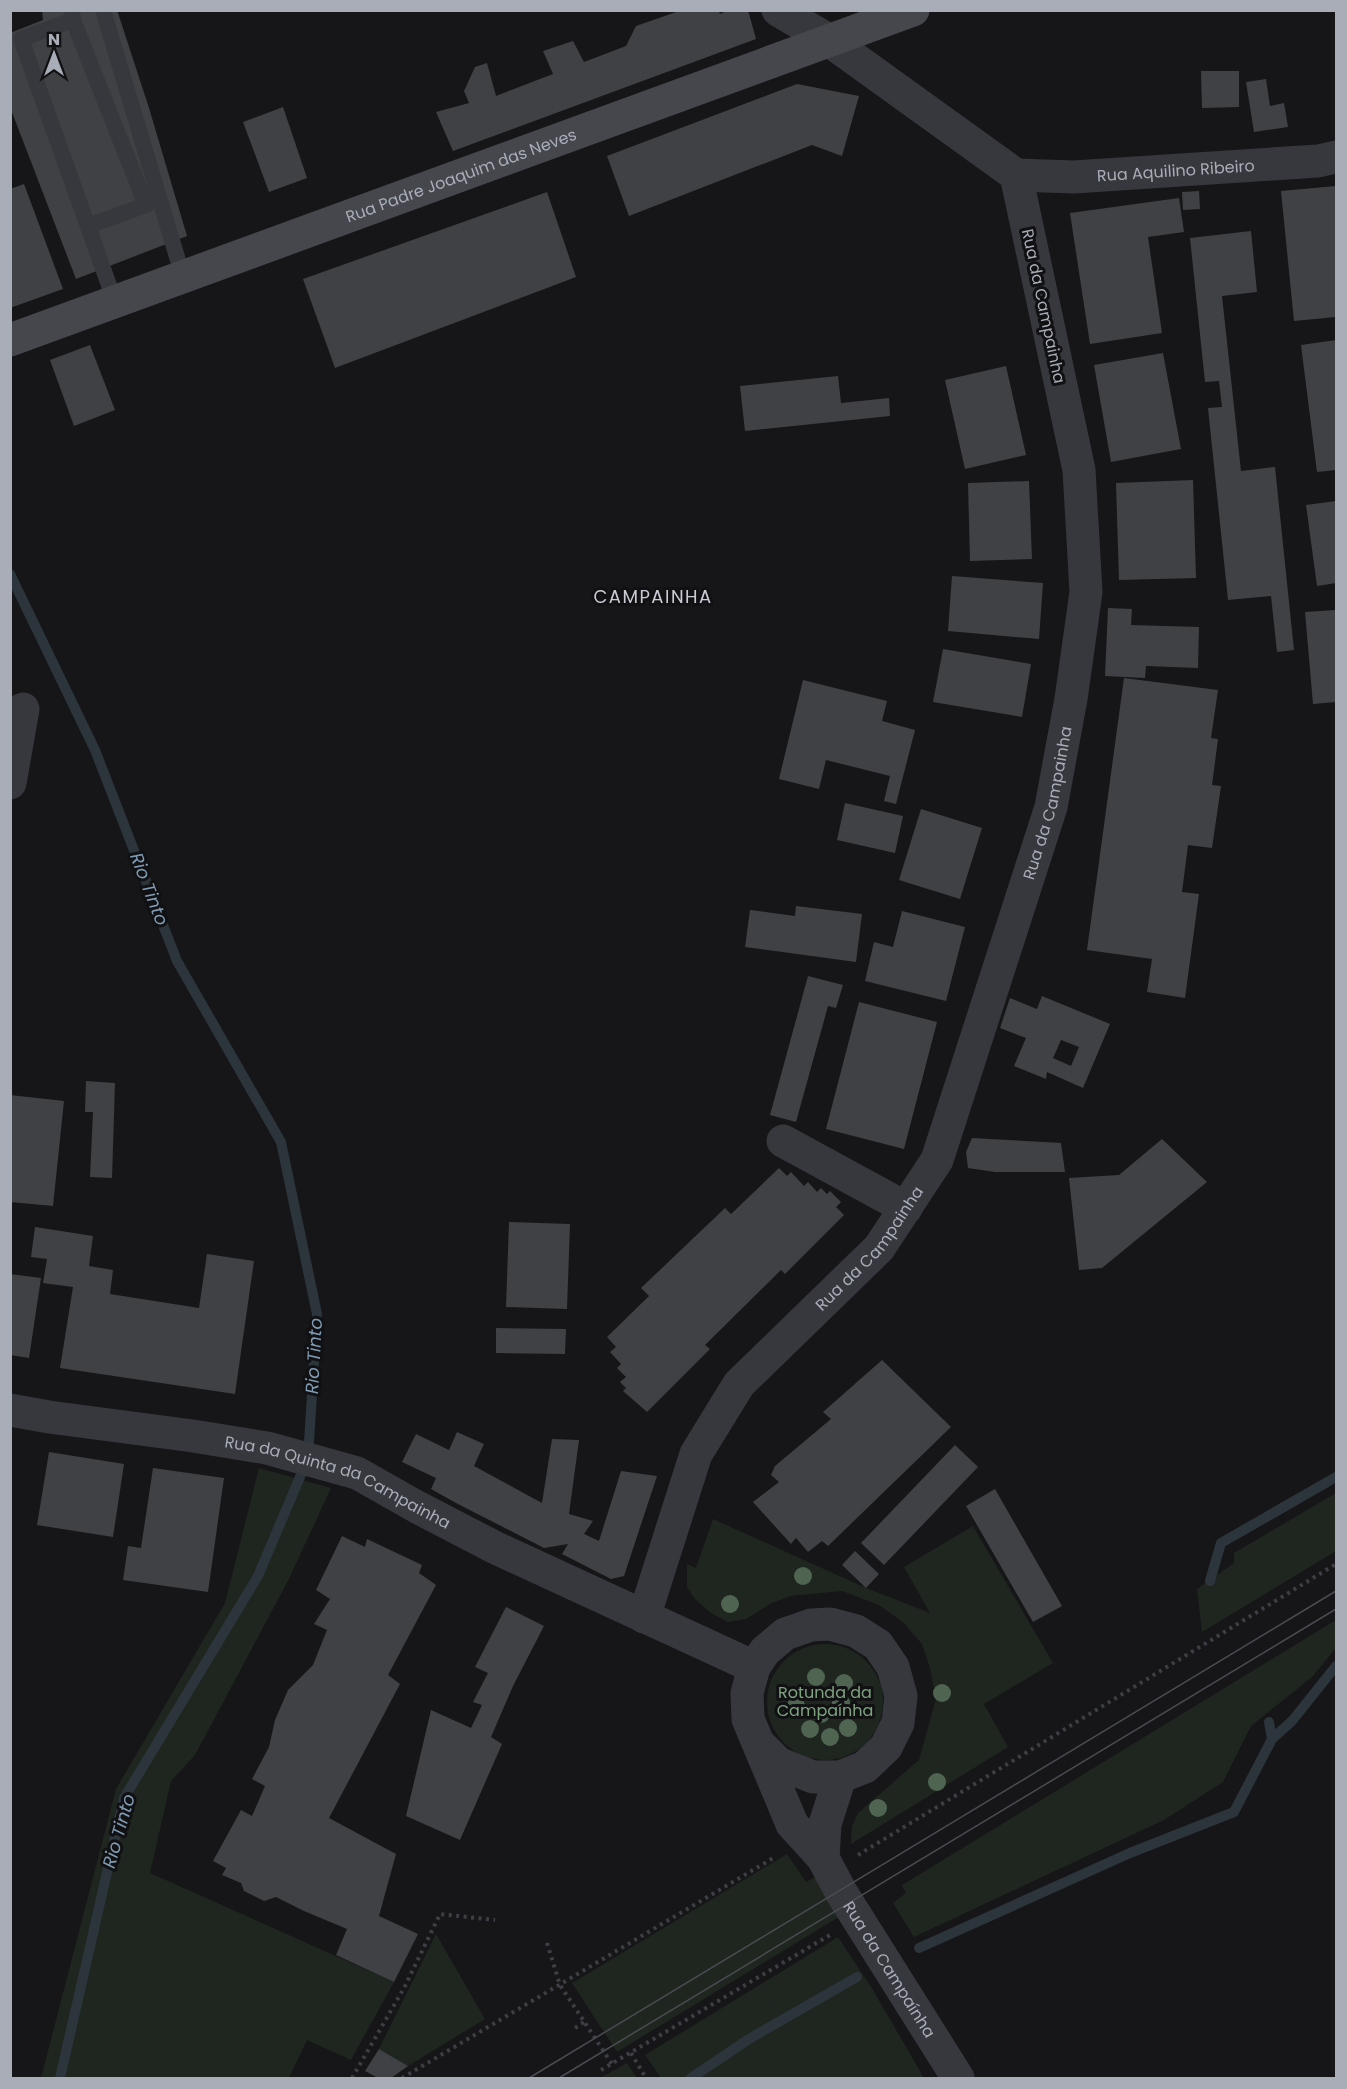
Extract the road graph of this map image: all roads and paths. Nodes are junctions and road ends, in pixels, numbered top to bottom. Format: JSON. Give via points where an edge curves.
{"nodes":[{"id":1,"x":103,"y":10,"type":"edge"},
{"id":2,"x":778,"y":10,"type":"edge"},
{"id":3,"x":913,"y":10,"type":"edge"},
{"id":4,"x":73,"y":15,"type":"edge"},
{"id":5,"x":830,"y":41,"type":"junction"},
{"id":6,"x":1336,"y":157,"type":"edge"},
{"id":7,"x":1016,"y":175,"type":"junction"},
{"id":8,"x":88,"y":226,"type":"junction"},
{"id":9,"x":183,"y":277,"type":"junction"},
{"id":10,"x":116,"y":302,"type":"junction"},
{"id":11,"x":10,"y":340,"type":"edge"},
{"id":12,"x":23,"y":709,"type":"dead end"},
{"id":13,"x":10,"y":783,"type":"edge"},
{"id":14,"x":783,"y":1141,"type":"dead end"},
{"id":15,"x":906,"y":1208,"type":"junction"},
{"id":16,"x":10,"y":1410,"type":"edge"},
{"id":17,"x":1336,"y":1564,"type":"edge"},
{"id":18,"x":644,"y":1617,"type":"junction"},
{"id":19,"x":754,"y":1667,"type":"junction"},
{"id":20,"x":759,"y":1744,"type":"junction"},
{"id":21,"x":840,"y":1777,"type":"junction"},
{"id":22,"x":823,"y":1858,"type":"junction"},
{"id":23,"x":495,"y":1920,"type":"dead end"},
{"id":24,"x":868,"y":1933,"type":"junction"},
{"id":25,"x":547,"y":1943,"type":"dead end"},
{"id":26,"x":560,"y":1984,"type":"junction"},
{"id":27,"x":585,"y":2022,"type":"junction"},
{"id":28,"x":575,"y":2028,"type":"dead end"},
{"id":29,"x":631,"y":2053,"type":"junction"},
{"id":30,"x":612,"y":2064,"type":"junction"},
{"id":31,"x":601,"y":2070,"type":"dead end"},
{"id":32,"x":352,"y":2079,"type":"edge"},
{"id":33,"x":402,"y":2079,"type":"edge"},
{"id":34,"x":646,"y":2079,"type":"edge"},
{"id":35,"x":958,"y":2079,"type":"edge"}],
"edges":[{"from":1,"to":9,"type":"lane"},
{"from":2,"to":5,"type":"street"},
{"from":3,"to":5,"type":"street","name":"Rua Padre Joaquim das Neves"},
{"from":4,"to":8,"type":"lane","via":[[21,39]]},
{"from":4,"to":8,"type":"lane","via":[[146,206]]},
{"from":5,"to":7,"type":"street"},
{"from":5,"to":9,"type":"street","name":"Rua Padre Joaquim das Neves"},
{"from":6,"to":7,"type":"street","name":"Rua Aquilino Ribeiro","via":[[1318,162],[1074,177]]},
{"from":7,"to":15,"type":"street","name":"Rua da Campainha","via":[[1079,470],[1086,592],[1051,807],[937,1160]]},
{"from":8,"to":10,"type":"lane"},
{"from":9,"to":10,"type":"street","name":"Rua Padre Joaquim das Neves"},
{"from":10,"to":11,"type":"street","name":"Rua Padre Joaquim das Neves"},
{"from":12,"to":13,"type":"street"},
{"from":14,"to":15,"type":"street"},
{"from":15,"to":18,"type":"street","name":"Rua da Campainha","via":[[879,1248],[739,1384],[696,1454]]},
{"from":16,"to":18,"type":"street","name":"Rua da Quinta da Campainha","via":[[267,1448],[357,1473],[486,1543]]},
{"from":17,"to":22,"type":"path","via":[[849,1860],[842,1846]]},
{"from":18,"to":19,"type":"street"},
{"from":19,"to":20,"type":"street","name":"Rua da Campaínha","via":[[747,1693],[748,1719]]},
{"from":19,"to":21,"type":"street","name":"Rua da Campaínha","via":[[785,1634],[811,1624],[856,1631],[878,1645],[894,1667],[901,1696],[898,1723],[886,1747],[865,1767]]},
{"from":20,"to":21,"type":"street","name":"Rua da Campaínha","via":[[787,1767],[813,1777]]},
{"from":20,"to":22,"type":"street","name":"Rua da Campaínha","via":[[792,1824]]},
{"from":21,"to":22,"type":"street","via":[[826,1822]]},
{"from":22,"to":24,"type":"street","name":"Rua da Campaínha"},
{"from":22,"to":26,"type":"path","via":[[786,1851]]},
{"from":23,"to":32,"type":"path","via":[[440,1914],[404,1988]]},
{"from":24,"to":29,"type":"path","via":[[851,1943],[842,1928]]},
{"from":24,"to":35,"type":"street","name":"Rua da Campaínha"},
{"from":25,"to":26,"type":"path"},
{"from":26,"to":27,"type":"path"},
{"from":26,"to":33,"type":"path"},
{"from":27,"to":28,"type":"path"},
{"from":27,"to":30,"type":"path"},
{"from":29,"to":30,"type":"path"},
{"from":29,"to":34,"type":"path"},
{"from":30,"to":31,"type":"path"}]}
